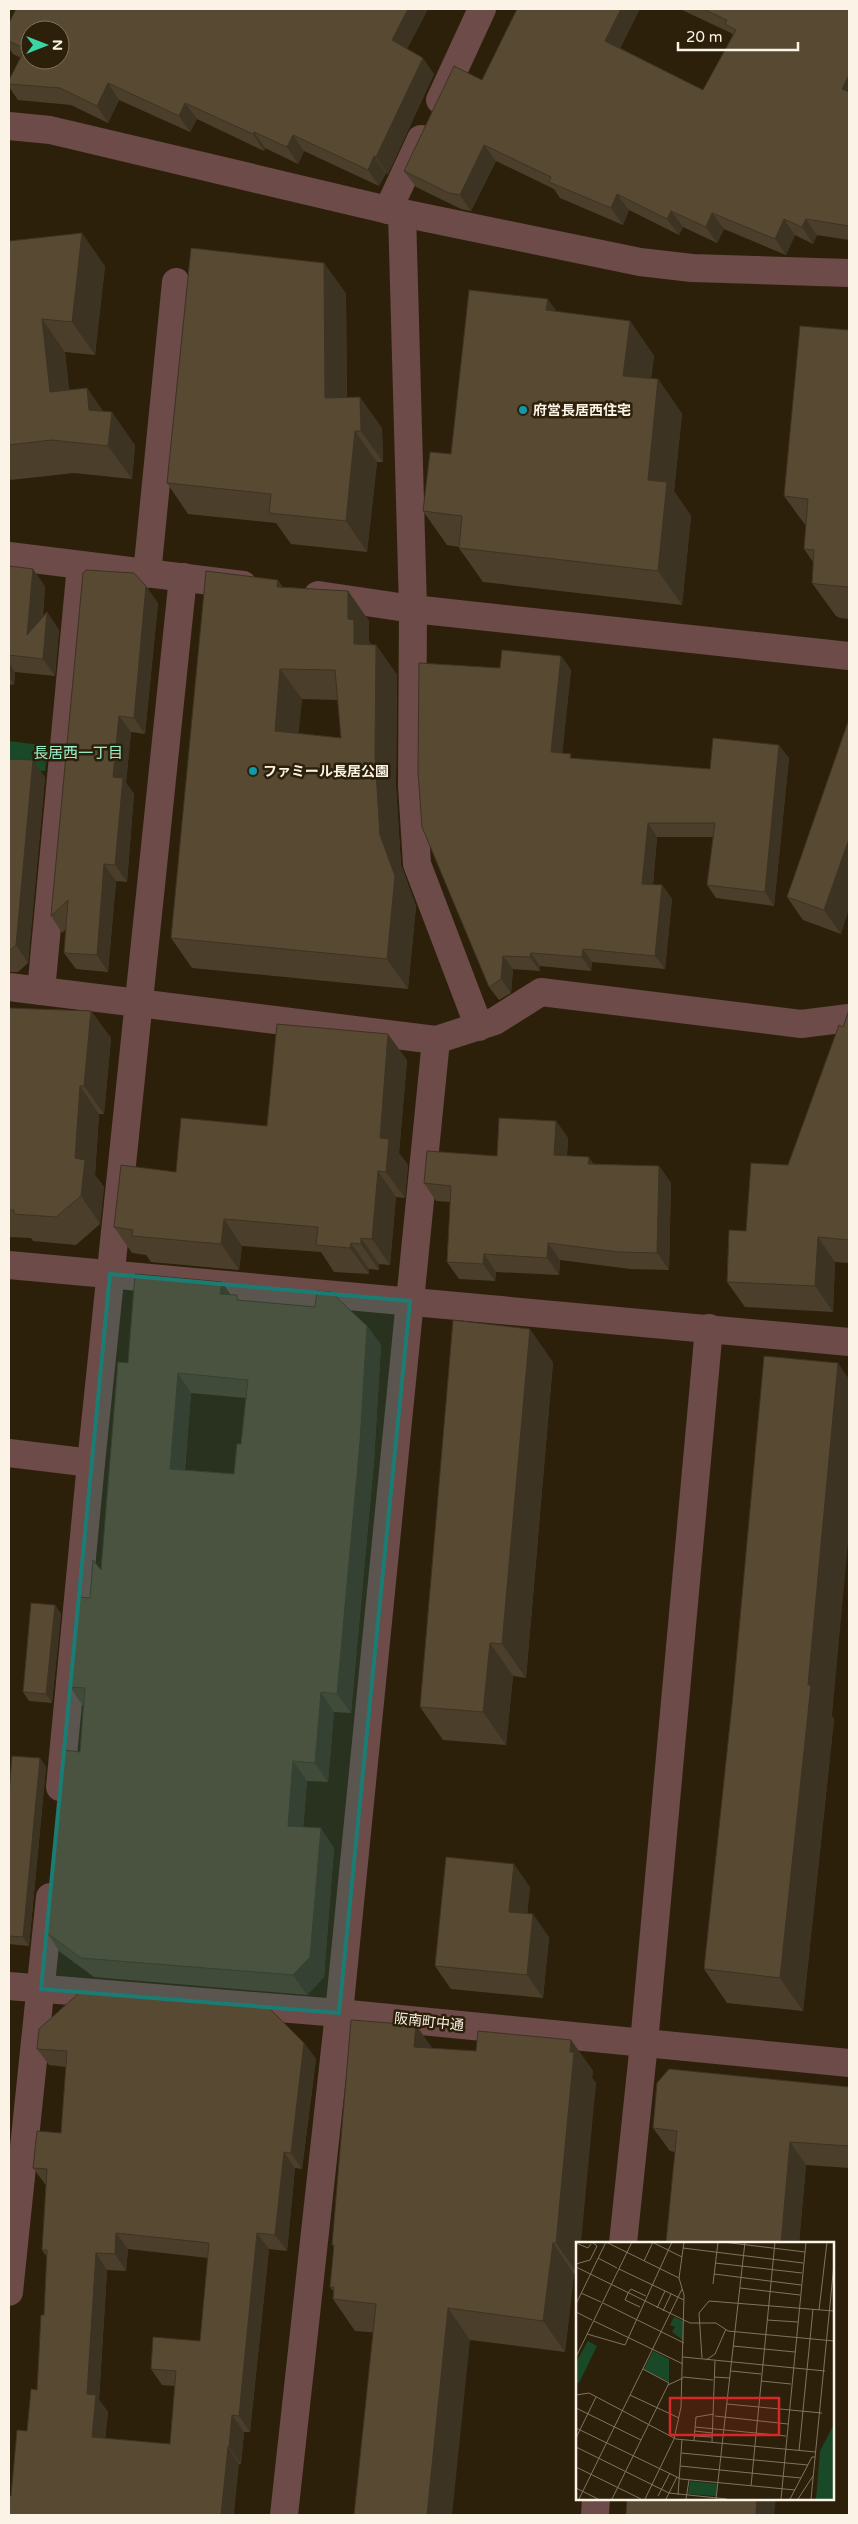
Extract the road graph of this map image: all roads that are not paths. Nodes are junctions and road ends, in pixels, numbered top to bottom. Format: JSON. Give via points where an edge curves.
{"nodes":[{"id":1,"x":482,"y":9,"type":"edge"},
{"id":2,"x":9,"y":126,"type":"edge"},
{"id":3,"x":395,"y":211,"type":"junction"},
{"id":4,"x":849,"y":274,"type":"edge"},
{"id":5,"x":176,"y":282,"type":"dead end"},
{"id":6,"x":9,"y":556,"type":"edge"},
{"id":7,"x":81,"y":565,"type":"junction"},
{"id":8,"x":147,"y":574,"type":"junction"},
{"id":9,"x":182,"y":577,"type":"junction"},
{"id":10,"x":269,"y":589,"type":"edge"},
{"id":11,"x":298,"y":593,"type":"edge"},
{"id":12,"x":413,"y":609,"type":"junction"},
{"id":13,"x":849,"y":656,"type":"edge"},
{"id":14,"x":9,"y":987,"type":"edge"},
{"id":15,"x":41,"y":991,"type":"junction"},
{"id":16,"x":138,"y":1004,"type":"junction"},
{"id":17,"x":849,"y":1018,"type":"edge"},
{"id":18,"x":479,"y":1027,"type":"junction"},
{"id":19,"x":436,"y":1040,"type":"junction"},
{"id":20,"x":9,"y":1265,"type":"edge"},
{"id":21,"x":110,"y":1274,"type":"junction"},
{"id":22,"x":410,"y":1301,"type":"junction"},
{"id":23,"x":709,"y":1328,"type":"junction"},
{"id":24,"x":849,"y":1342,"type":"edge"},
{"id":25,"x":9,"y":1453,"type":"edge"},
{"id":26,"x":91,"y":1463,"type":"junction"},
{"id":27,"x":58,"y":1810,"type":"edge"},
{"id":28,"x":53,"y":1870,"type":"edge"},
{"id":29,"x":9,"y":1986,"type":"edge"},
{"id":30,"x":41,"y":1989,"type":"junction"},
{"id":31,"x":339,"y":2013,"type":"junction"},
{"id":32,"x":644,"y":2044,"type":"junction"},
{"id":33,"x":849,"y":2063,"type":"edge"},
{"id":34,"x":623,"y":2242,"type":"edge"},
{"id":35,"x":9,"y":2292,"type":"edge"},
{"id":36,"x":596,"y":2499,"type":"edge"},
{"id":37,"x":284,"y":2515,"type":"edge"},
{"id":38,"x":595,"y":2515,"type":"edge"}],
"edges":[{"from":1,"to":3,"type":"street"},
{"from":2,"to":3,"type":"street","via":[[50,130]]},
{"from":3,"to":4,"type":"street","via":[[640,262],[692,268]]},
{"from":3,"to":12,"type":"street"},
{"from":5,"to":8,"type":"street"},
{"from":6,"to":7,"type":"street"},
{"from":7,"to":8,"type":"street"},
{"from":7,"to":15,"type":"street"},
{"from":8,"to":9,"type":"street"},
{"from":9,"to":10,"type":"street"},
{"from":9,"to":16,"type":"street"},
{"from":11,"to":12,"type":"street"},
{"from":12,"to":13,"type":"street"},
{"from":12,"to":18,"type":"street","via":[[412,786],[417,864]]},
{"from":14,"to":15,"type":"street"},
{"from":15,"to":16,"type":"street"},
{"from":16,"to":19,"type":"street"},
{"from":16,"to":21,"type":"street"},
{"from":17,"to":18,"type":"street","via":[[802,1024],[541,992],[495,1021]]},
{"from":18,"to":19,"type":"street"},
{"from":19,"to":22,"type":"street"},
{"from":20,"to":21,"type":"street"},
{"from":21,"to":22,"type":"street"},
{"from":21,"to":26,"type":"street"},
{"from":22,"to":23,"type":"street"},
{"from":22,"to":31,"type":"street"},
{"from":23,"to":24,"type":"street"},
{"from":23,"to":32,"type":"street"},
{"from":25,"to":26,"type":"street"},
{"from":26,"to":27,"type":"street"},
{"from":28,"to":30,"type":"street"},
{"from":29,"to":30,"type":"street","name":"阪南町中通"},
{"from":30,"to":31,"type":"street","name":"阪南町中通"},
{"from":30,"to":35,"type":"street"},
{"from":31,"to":32,"type":"street","name":"阪南町中通"},
{"from":31,"to":37,"type":"street"},
{"from":32,"to":33,"type":"street","name":"阪南町中通"},
{"from":32,"to":34,"type":"street"},
{"from":36,"to":38,"type":"street"}]}
